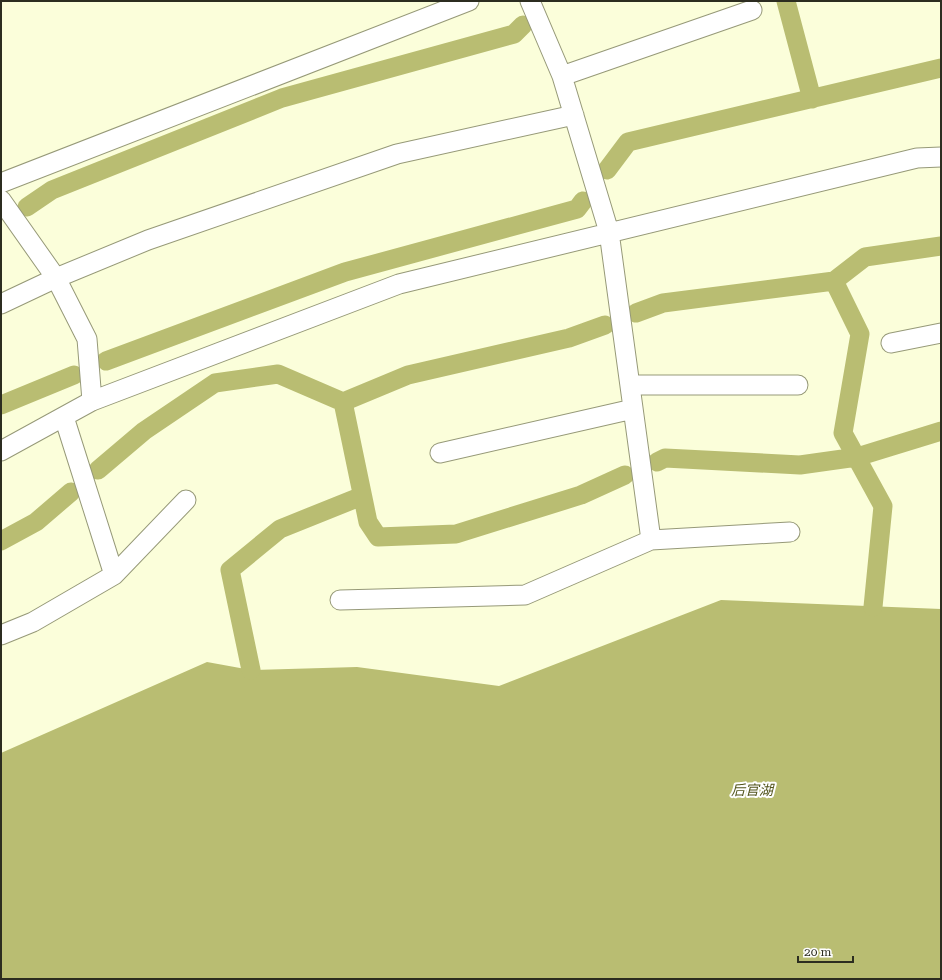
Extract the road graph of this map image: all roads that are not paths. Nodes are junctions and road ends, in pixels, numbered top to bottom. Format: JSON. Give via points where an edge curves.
{"nodes":[{"id":1,"x":468,"y":1,"type":"edge"},
{"id":2,"x":530,"y":1,"type":"edge"},
{"id":3,"x":752,"y":10,"type":"dead end"},
{"id":4,"x":562,"y":76,"type":"junction"},
{"id":5,"x":574,"y":115,"type":"junction"},
{"id":6,"x":941,"y":157,"type":"edge"},
{"id":7,"x":1,"y":183,"type":"edge"},
{"id":8,"x":1,"y":200,"type":"edge"},
{"id":9,"x":609,"y":232,"type":"junction"},
{"id":10,"x":56,"y":278,"type":"junction"},
{"id":11,"x":1,"y":304,"type":"edge"},
{"id":12,"x":941,"y":333,"type":"edge"},
{"id":13,"x":891,"y":343,"type":"dead end"},
{"id":14,"x":798,"y":385,"type":"dead end"},
{"id":15,"x":630,"y":386,"type":"junction"},
{"id":16,"x":92,"y":402,"type":"junction"},
{"id":17,"x":633,"y":409,"type":"junction"},
{"id":18,"x":64,"y":417,"type":"junction"},
{"id":19,"x":1,"y":451,"type":"edge"},
{"id":20,"x":440,"y":453,"type":"dead end"},
{"id":21,"x":186,"y":500,"type":"dead end"},
{"id":22,"x":790,"y":532,"type":"dead end"},
{"id":23,"x":651,"y":540,"type":"junction"},
{"id":24,"x":114,"y":574,"type":"junction"},
{"id":25,"x":340,"y":600,"type":"dead end"},
{"id":26,"x":1,"y":636,"type":"edge"}],
"edges":[{"from":1,"to":7,"type":"street"},
{"from":2,"to":4,"type":"street"},
{"from":3,"to":4,"type":"street"},
{"from":4,"to":5,"type":"street"},
{"from":5,"to":9,"type":"street"},
{"from":5,"to":10,"type":"street","via":[[397,154],[148,240]]},
{"from":6,"to":9,"type":"street","via":[[917,158]]},
{"from":8,"to":10,"type":"street"},
{"from":9,"to":15,"type":"street"},
{"from":9,"to":16,"type":"street","via":[[399,284]]},
{"from":10,"to":11,"type":"street"},
{"from":10,"to":16,"type":"street","via":[[87,338]]},
{"from":12,"to":13,"type":"street"},
{"from":14,"to":15,"type":"street"},
{"from":15,"to":17,"type":"street"},
{"from":16,"to":18,"type":"street"},
{"from":17,"to":20,"type":"street"},
{"from":17,"to":23,"type":"street"},
{"from":18,"to":19,"type":"street"},
{"from":18,"to":24,"type":"street"},
{"from":21,"to":24,"type":"street"},
{"from":22,"to":23,"type":"street"},
{"from":23,"to":25,"type":"street","via":[[525,595]]},
{"from":24,"to":26,"type":"street","via":[[34,622]]}]}
